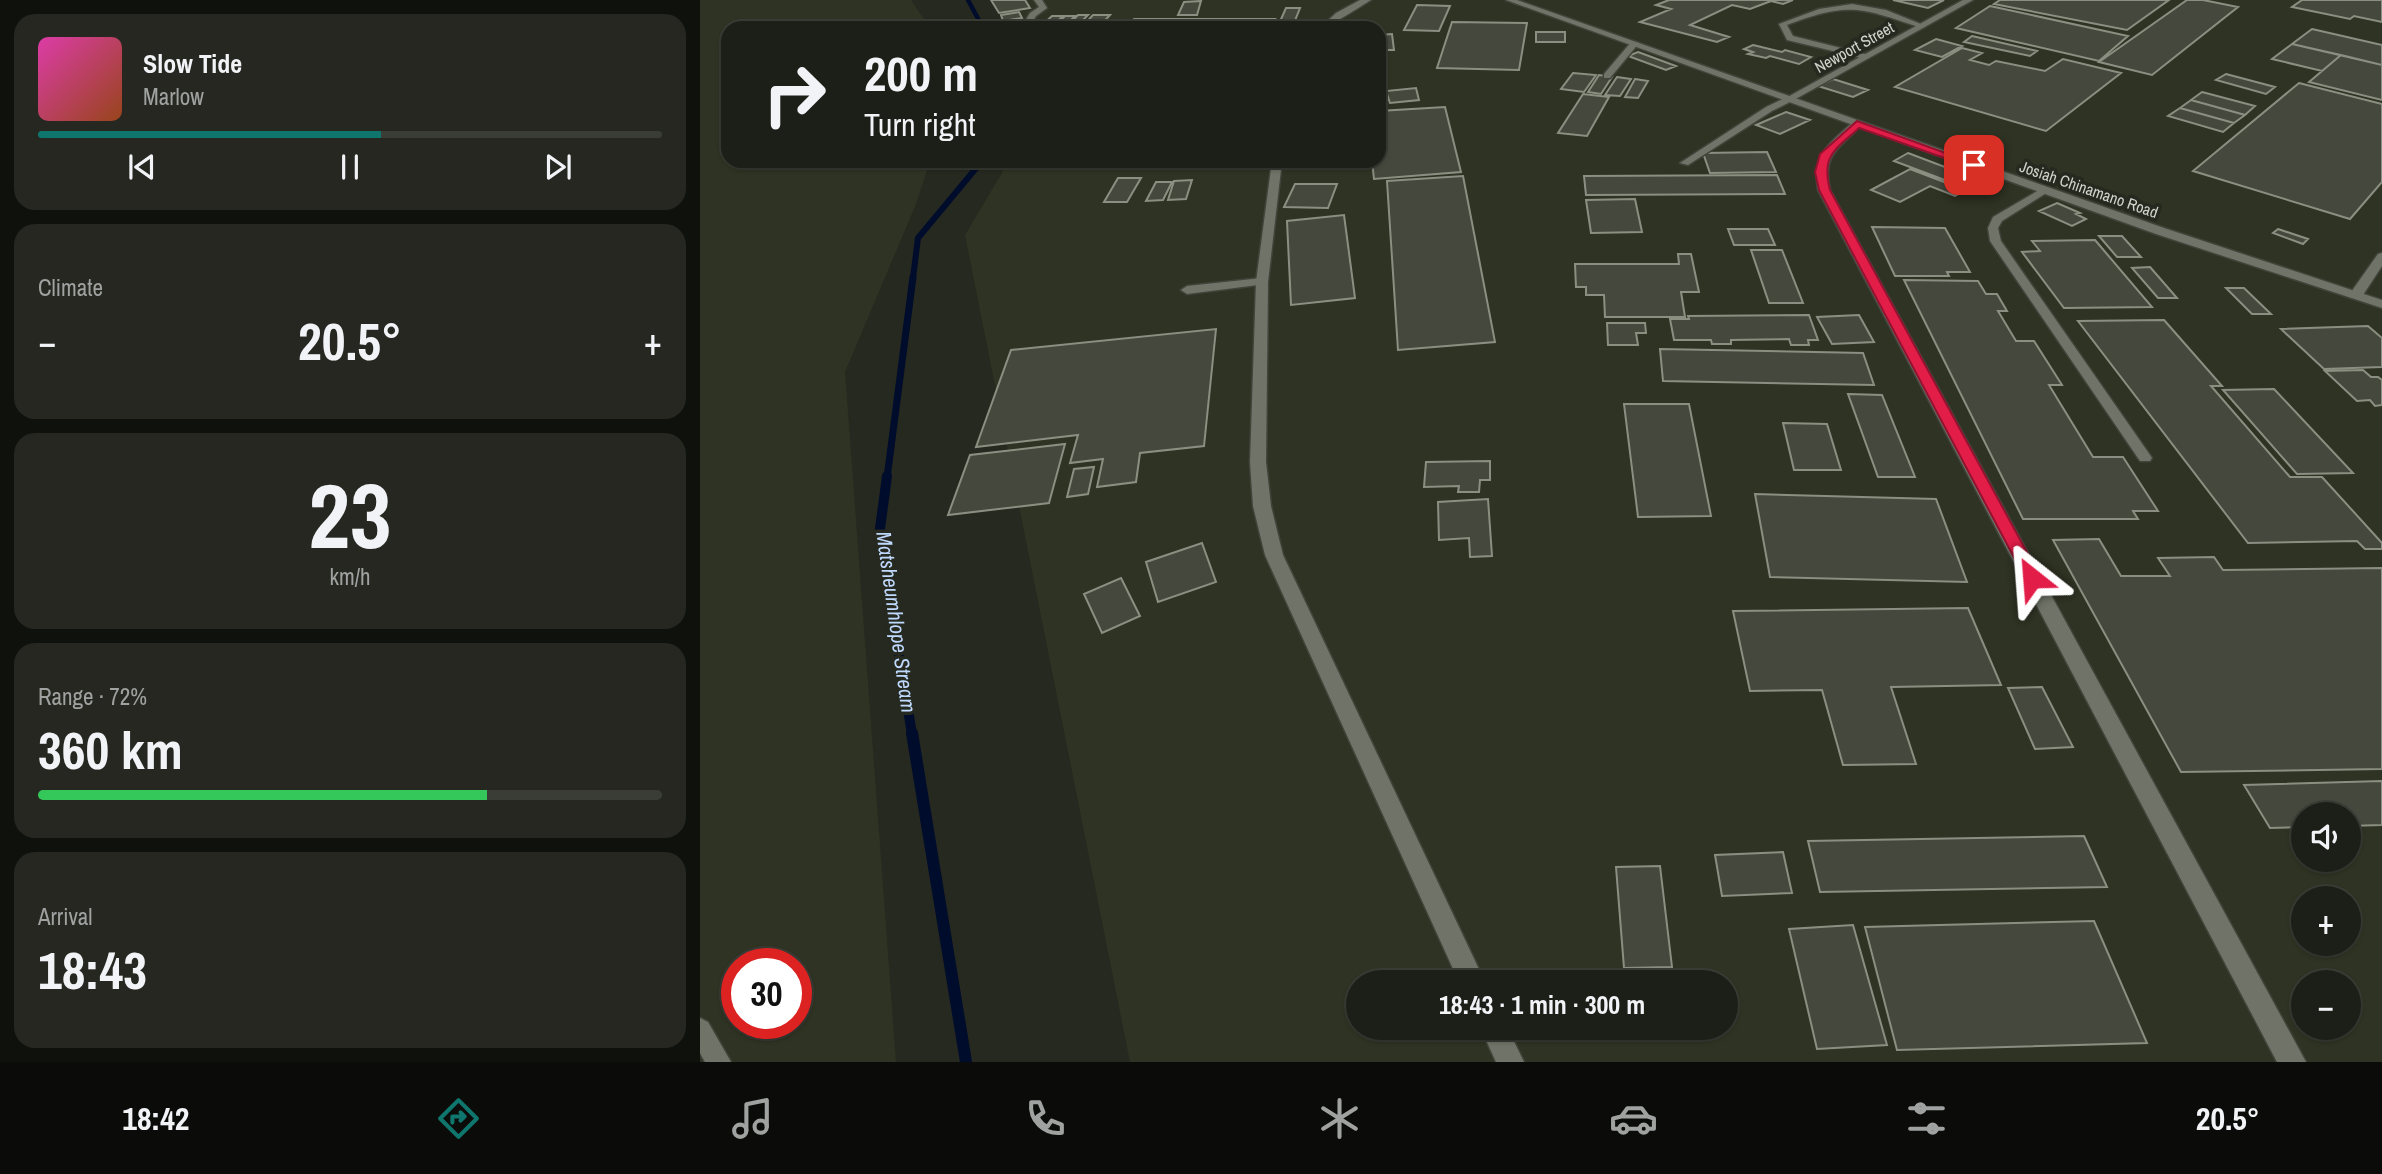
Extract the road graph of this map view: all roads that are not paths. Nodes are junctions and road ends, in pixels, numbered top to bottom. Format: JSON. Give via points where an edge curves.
{"nodes":[{"id":1,"x":1038,"y":0,"type":"edge"},
{"id":2,"x":1367,"y":0,"type":"edge"},
{"id":3,"x":1510,"y":0,"type":"edge"},
{"id":4,"x":1969,"y":0,"type":"edge"},
{"id":5,"x":1029,"y":21,"type":"edge"},
{"id":6,"x":1332,"y":21,"type":"edge"},
{"id":7,"x":1922,"y":26,"type":"junction"},
{"id":8,"x":1635,"y":43,"type":"junction"},
{"id":9,"x":1866,"y":57,"type":"junction"},
{"id":10,"x":1607,"y":76,"type":"dead end"},
{"id":11,"x":1789,"y":99,"type":"junction"},
{"id":12,"x":1857,"y":124,"type":"junction"},
{"id":13,"x":1685,"y":163,"type":"dead end"},
{"id":14,"x":1276,"y":168,"type":"edge"},
{"id":15,"x":2044,"y":190,"type":"junction"},
{"id":16,"x":2382,"y":257,"type":"edge"},
{"id":17,"x":1262,"y":282,"type":"junction"},
{"id":18,"x":1187,"y":290,"type":"dead end"},
{"id":19,"x":2356,"y":295,"type":"junction"},
{"id":20,"x":2382,"y":303,"type":"edge"},
{"id":21,"x":2145,"y":458,"type":"dead end"},
{"id":22,"x":1466,"y":970,"type":"edge"},
{"id":23,"x":700,"y":1030,"type":"edge"},
{"id":24,"x":1499,"y":1040,"type":"edge"},
{"id":25,"x":719,"y":1062,"type":"edge"},
{"id":26,"x":1510,"y":1062,"type":"edge"},
{"id":27,"x":2292,"y":1062,"type":"edge"}],
"edges":[{"from":1,"to":5,"type":"lane","via":[[1043,8]]},
{"from":2,"to":6,"type":"street"},
{"from":3,"to":8,"type":"street","name":"Josiah Chinamano Road"},
{"from":4,"to":7,"type":"street","name":"Newport Street"},
{"from":7,"to":9,"type":"street","name":"Newport Street"},
{"from":7,"to":9,"type":"lane","via":[[1866,3],[1831,4],[1783,24],[1790,38]]},
{"from":8,"to":10,"type":"lane"},
{"from":8,"to":11,"type":"street","name":"Josiah Chinamano Road"},
{"from":9,"to":11,"type":"street","name":"Newport Street"},
{"from":11,"to":12,"type":"street","name":"Josiah Chinamano Road"},
{"from":11,"to":13,"type":"lane"},
{"from":12,"to":15,"type":"street","name":"Josiah Chinamano Road"},
{"from":12,"to":27,"type":"street","via":[[1824,154],[1820,172],[1824,190]]},
{"from":14,"to":17,"type":"street"},
{"from":15,"to":19,"type":"street","name":"Josiah Chinamano Road"},
{"from":15,"to":21,"type":"lane","via":[[1997,219],[1993,228],[1996,241]]},
{"from":16,"to":19,"type":"street"},
{"from":17,"to":18,"type":"lane"},
{"from":17,"to":22,"type":"street","via":[[1258,462],[1262,506],[1274,555]]},
{"from":19,"to":20,"type":"street","name":"Josiah Chinamano Road"},
{"from":23,"to":25,"type":"lane"},
{"from":24,"to":26,"type":"street"}]}
